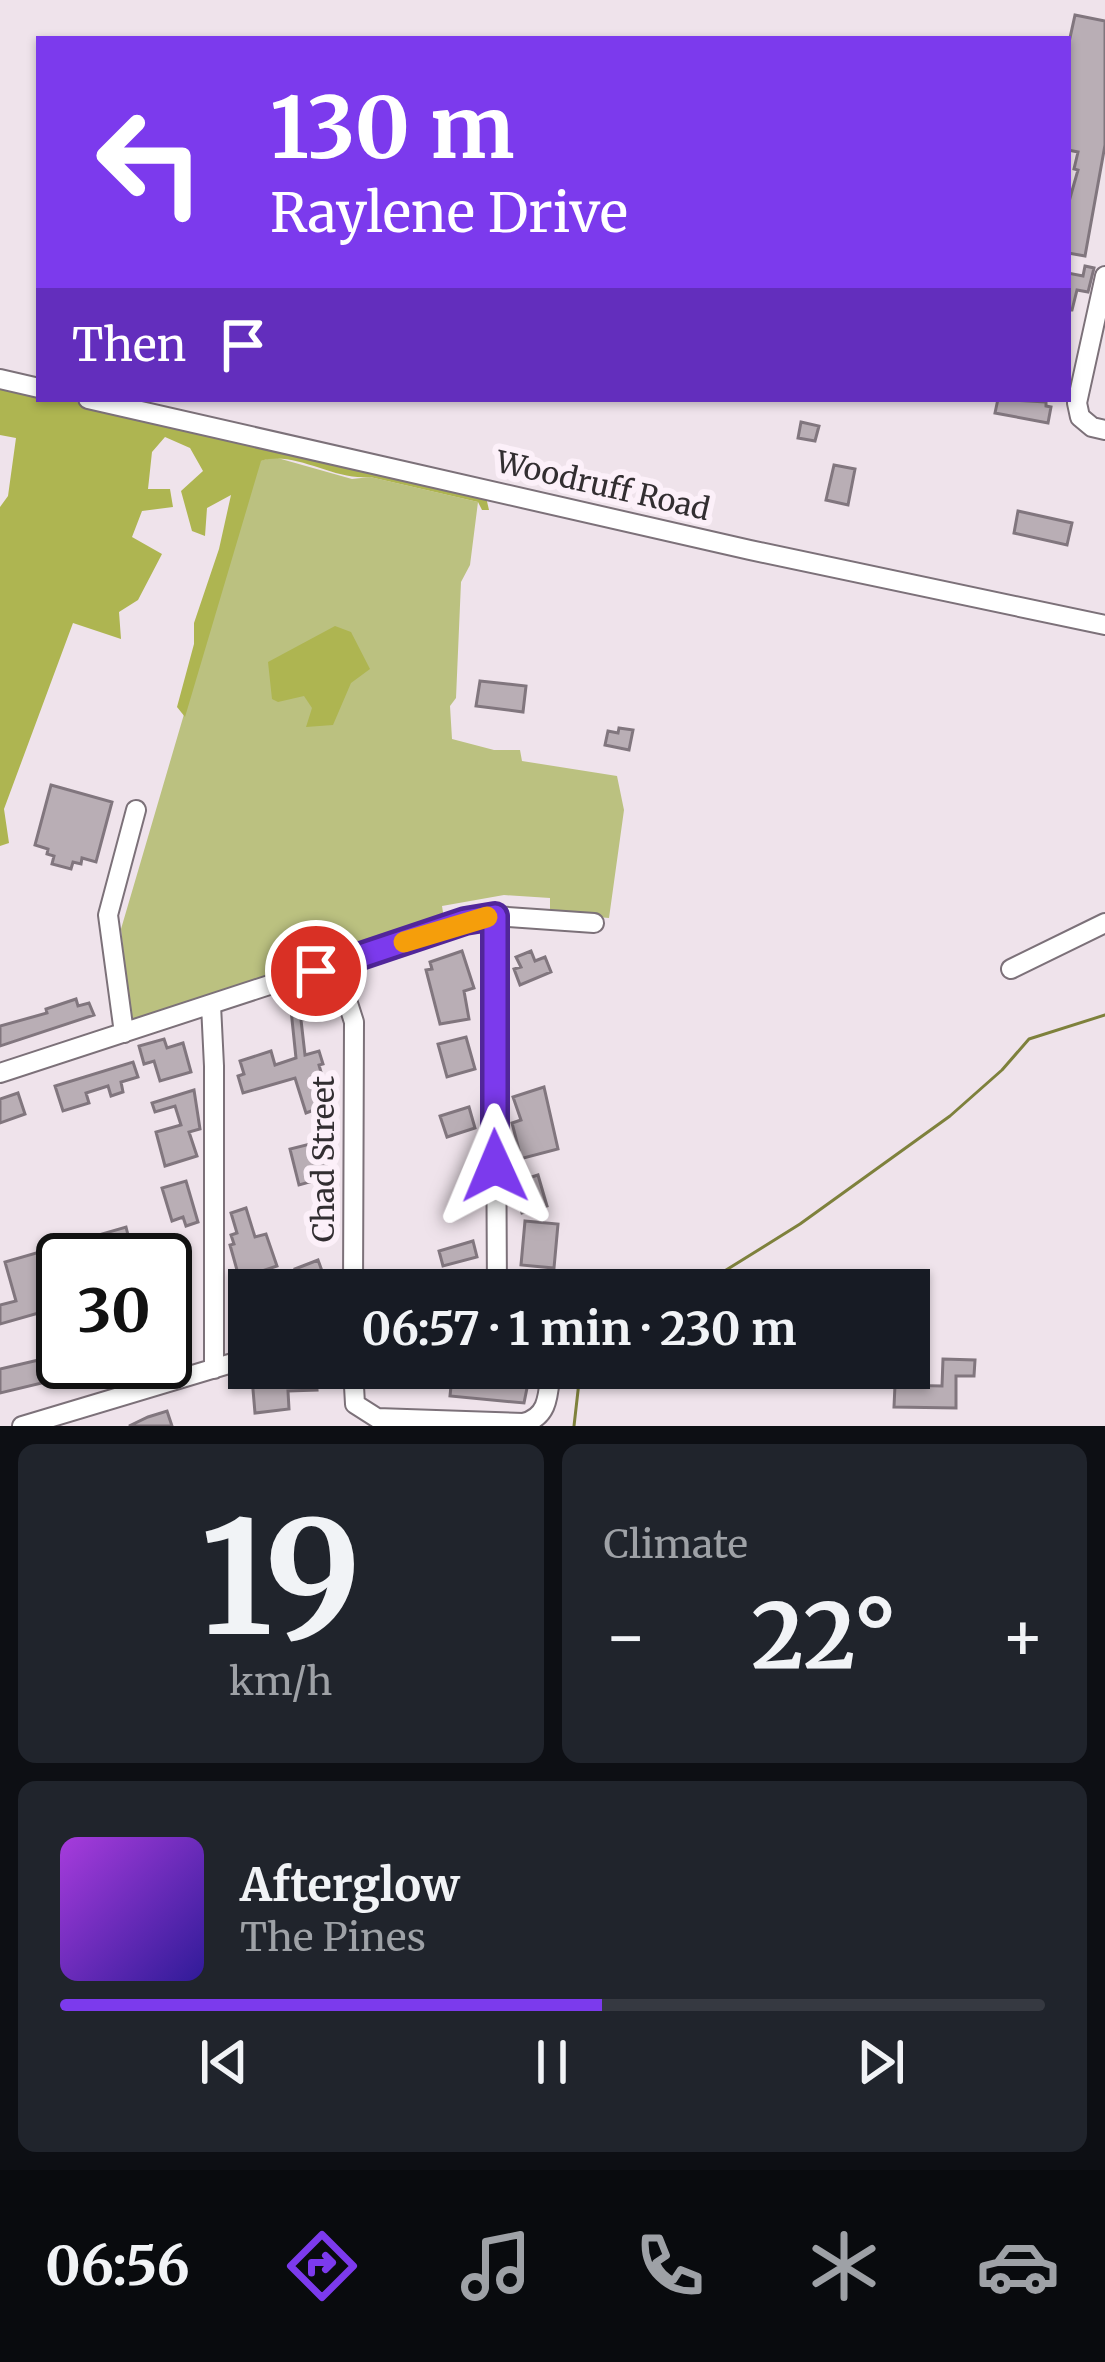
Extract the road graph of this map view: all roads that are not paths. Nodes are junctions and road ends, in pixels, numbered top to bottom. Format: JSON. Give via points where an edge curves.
{"nodes":[{"id":1,"x":1105,"y":276,"type":"edge"},
{"id":2,"x":0,"y":379,"type":"edge"},
{"id":3,"x":36,"y":387,"type":"edge"},
{"id":4,"x":101,"y":402,"type":"edge"},
{"id":5,"x":1105,"y":430,"type":"edge"},
{"id":6,"x":1105,"y":625,"type":"edge"},
{"id":7,"x":136,"y":810,"type":"dead end"},
{"id":8,"x":495,"y":916,"type":"junction"},
{"id":9,"x":594,"y":922,"type":"dead end"},
{"id":10,"x":1105,"y":922,"type":"edge"},
{"id":11,"x":1011,"y":969,"type":"dead end"},
{"id":12,"x":316,"y":971,"type":"junction"},
{"id":13,"x":211,"y":1005,"type":"junction"},
{"id":14,"x":124,"y":1033,"type":"junction"},
{"id":15,"x":0,"y":1073,"type":"edge"},
{"id":16,"x":352,"y":1269,"type":"edge"},
{"id":17,"x":496,"y":1269,"type":"edge"},
{"id":18,"x":228,"y":1365,"type":"edge"},
{"id":19,"x":214,"y":1369,"type":"junction"},
{"id":20,"x":354,"y":1389,"type":"edge"},
{"id":21,"x":548,"y":1389,"type":"edge"},
{"id":22,"x":22,"y":1426,"type":"edge"}],
"edges":[{"from":1,"to":5,"type":"street","via":[[1077,403],[1080,417]]},
{"from":2,"to":3,"type":"street"},
{"from":4,"to":6,"type":"street","name":"Woodruff Road"},
{"from":7,"to":14,"type":"street","via":[[108,915]]},
{"from":8,"to":9,"type":"street"},
{"from":8,"to":12,"type":"street"},
{"from":8,"to":17,"type":"street"},
{"from":10,"to":11,"type":"street"},
{"from":12,"to":13,"type":"street"},
{"from":12,"to":16,"type":"street","name":"Chad Street","via":[[346,997],[354,1022]]},
{"from":13,"to":14,"type":"street"},
{"from":13,"to":19,"type":"street"},
{"from":14,"to":15,"type":"street"},
{"from":18,"to":19,"type":"street"},
{"from":19,"to":22,"type":"street"},
{"from":20,"to":21,"type":"street","via":[[355,1404],[377,1418],[523,1423],[539,1418]]}]}
